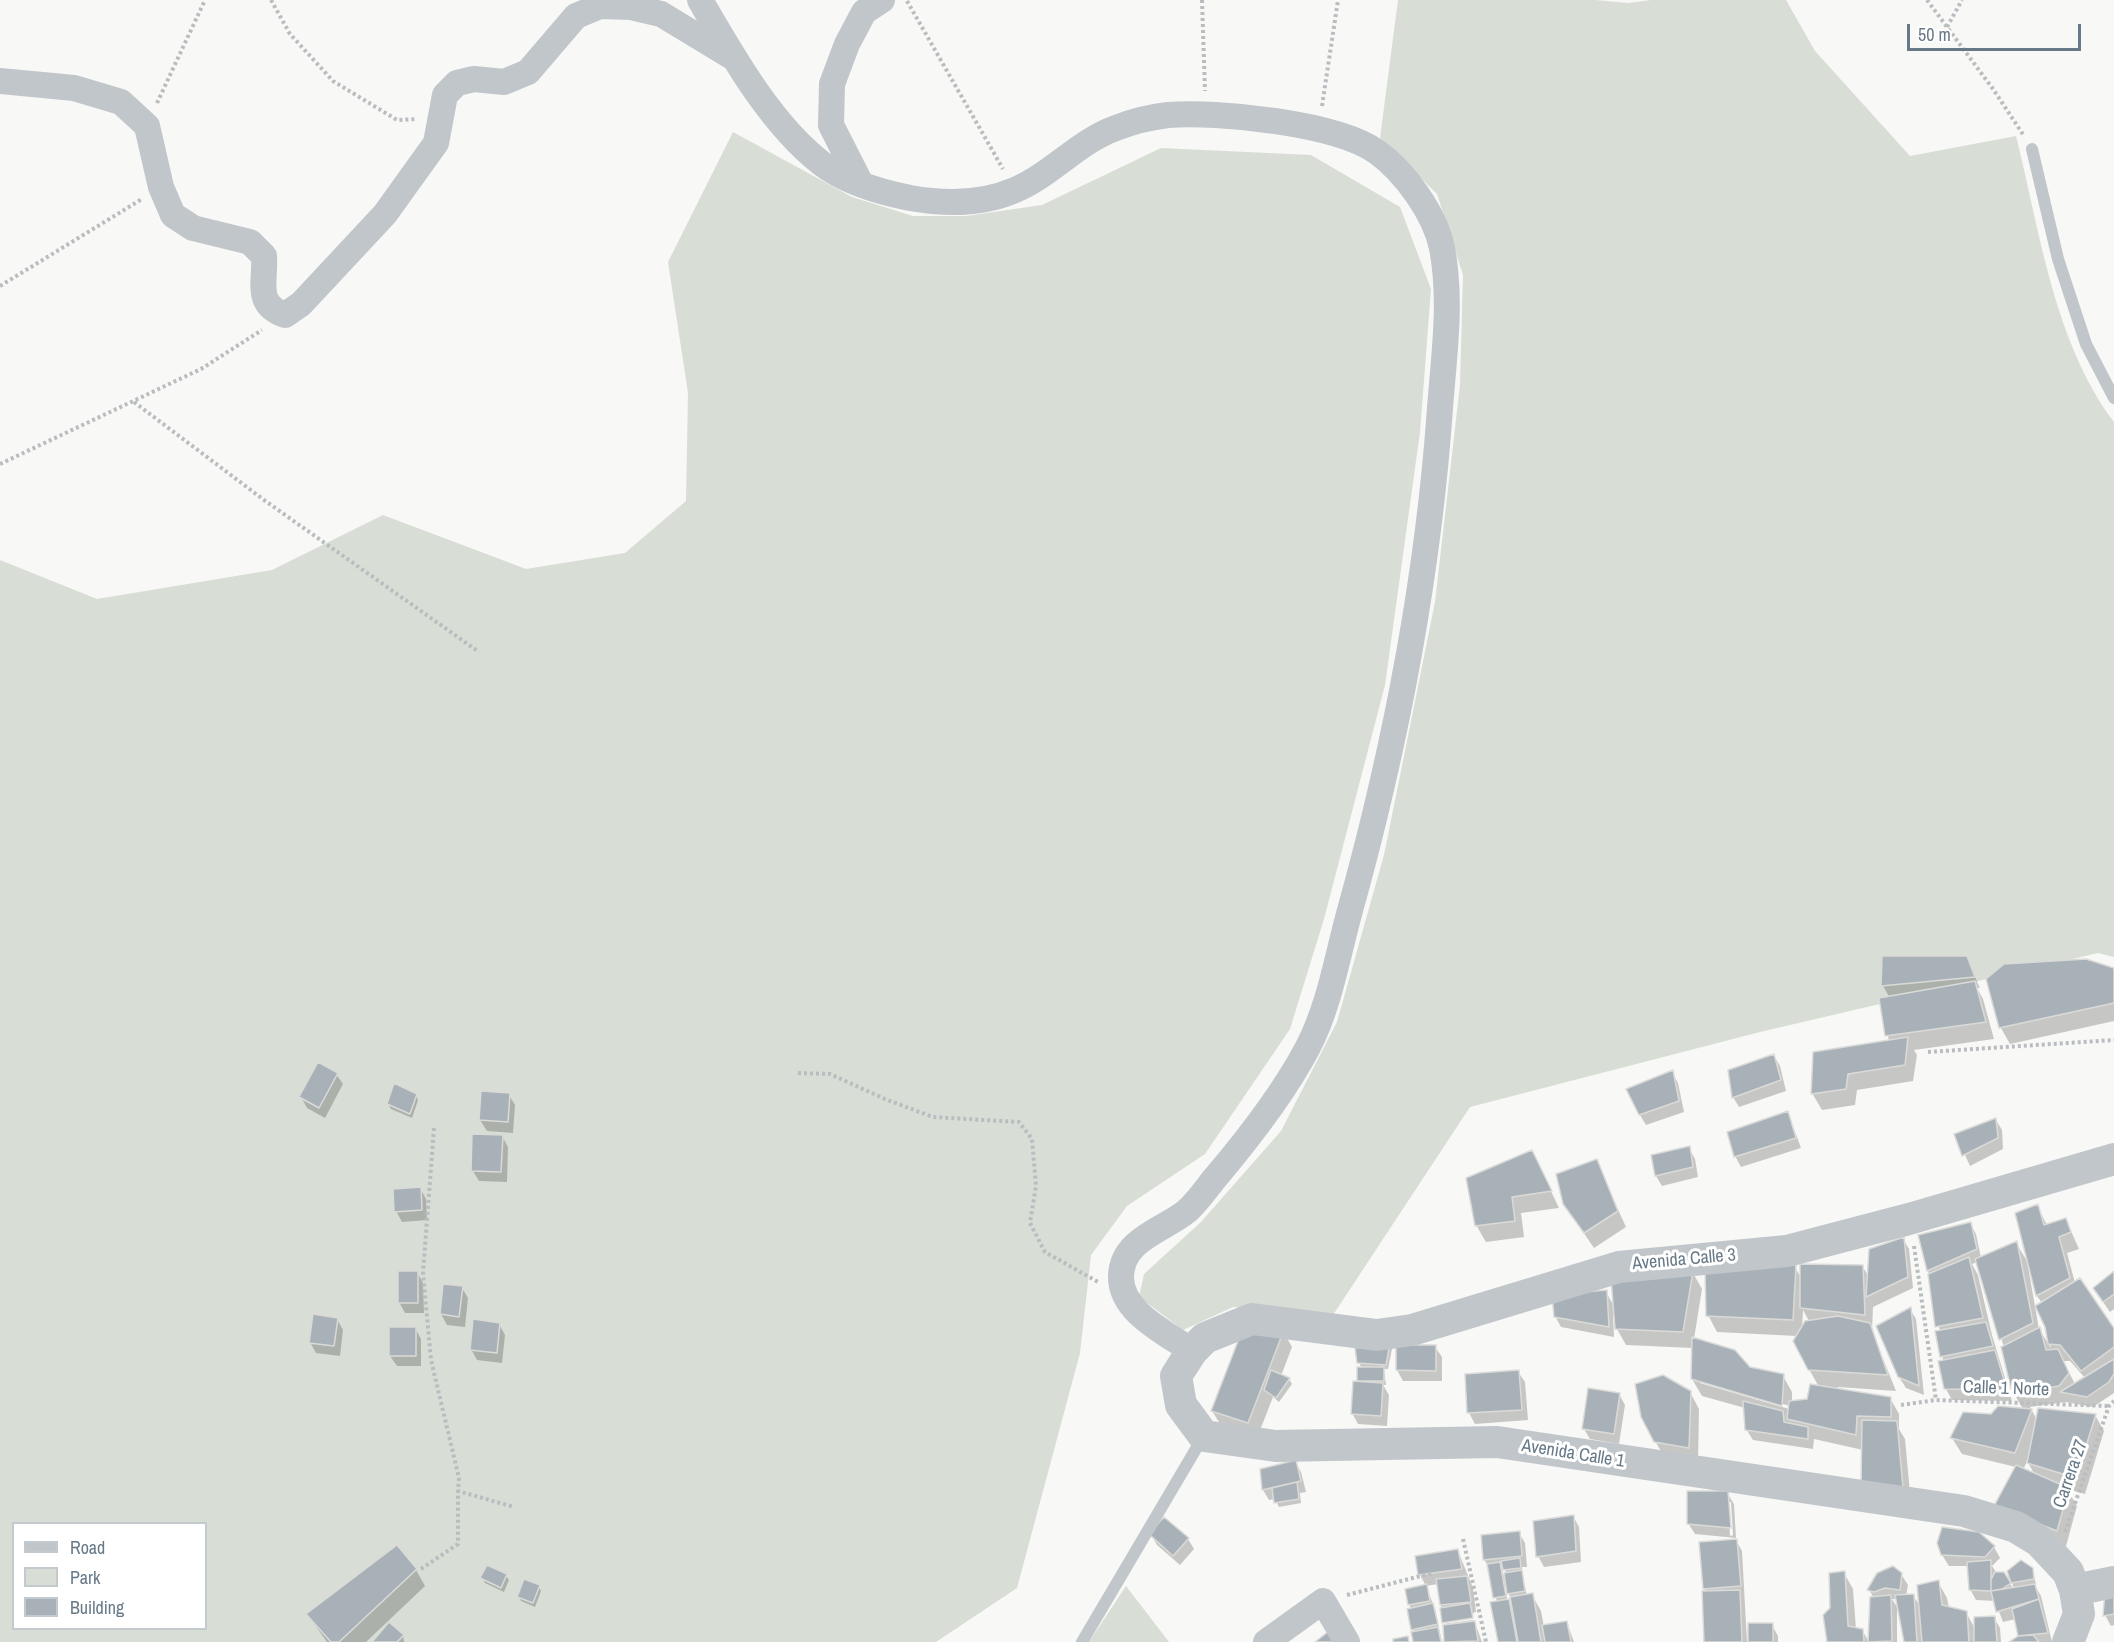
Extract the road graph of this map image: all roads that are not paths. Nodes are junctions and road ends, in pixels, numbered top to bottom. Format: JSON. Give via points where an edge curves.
{"nodes":[{"id":1,"x":700,"y":0,"type":"edge"},
{"id":2,"x":882,"y":0,"type":"edge"},
{"id":3,"x":735,"y":59,"type":"junction"},
{"id":4,"x":0,"y":81,"type":"edge"},
{"id":5,"x":2032,"y":149,"type":"road end"},
{"id":6,"x":861,"y":184,"type":"junction"},
{"id":7,"x":2111,"y":392,"type":"edge"},
{"id":8,"x":2114,"y":1159,"type":"edge"},
{"id":9,"x":1192,"y":1351,"type":"junction"},
{"id":10,"x":1203,"y":1436,"type":"junction"},
{"id":11,"x":2114,"y":1582,"type":"edge"},
{"id":12,"x":2075,"y":1590,"type":"junction"},
{"id":13,"x":1082,"y":1642,"type":"edge"},
{"id":14,"x":1266,"y":1642,"type":"edge"},
{"id":15,"x":1347,"y":1642,"type":"edge"},
{"id":16,"x":2068,"y":1642,"type":"edge"}],
"edges":[{"from":1,"to":3,"type":"street"},
{"from":2,"to":6,"type":"street","via":[[864,12],[832,84],[831,125]]},
{"from":3,"to":4,"type":"street","via":[[661,14],[632,7],[600,6],[576,16],[528,72],[504,82],[474,79],[458,83],[445,94],[436,143],[385,214],[301,304],[285,315],[272,310],[263,297],[264,256],[250,242],[193,228],[173,215],[161,187],[147,126],[122,102],[74,88]]},
{"from":3,"to":6,"type":"street","via":[[786,130],[823,165]]},
{"from":5,"to":7,"type":"lane","via":[[2058,259],[2086,344]]},
{"from":6,"to":9,"type":"street","via":[[939,203],[983,199],[1015,190],[1111,129],[1165,116],[1206,116],[1319,128],[1376,151],[1420,197],[1441,241],[1448,295],[1436,470],[1412,640],[1380,803],[1322,1014],[1307,1049],[1261,1121],[1185,1213],[1150,1232],[1128,1254],[1121,1276],[1127,1299],[1139,1315]]},
{"from":8,"to":9,"type":"street","name":"Avenida Calle 3","via":[[1786,1251],[1619,1267],[1412,1330],[1377,1335],[1252,1319],[1205,1338]]},
{"from":9,"to":10,"type":"street","via":[[1176,1376],[1181,1405]]},
{"from":10,"to":12,"type":"street","name":"Avenida Calle 1","via":[[1276,1446],[1497,1442],[1964,1511],[2016,1527],[2039,1541],[2068,1572]]},
{"from":10,"to":13,"type":"lane"},
{"from":11,"to":12,"type":"street"},
{"from":12,"to":16,"type":"street","via":[[2079,1614]]},
{"from":14,"to":15,"type":"street","via":[[1323,1601]]}]}
